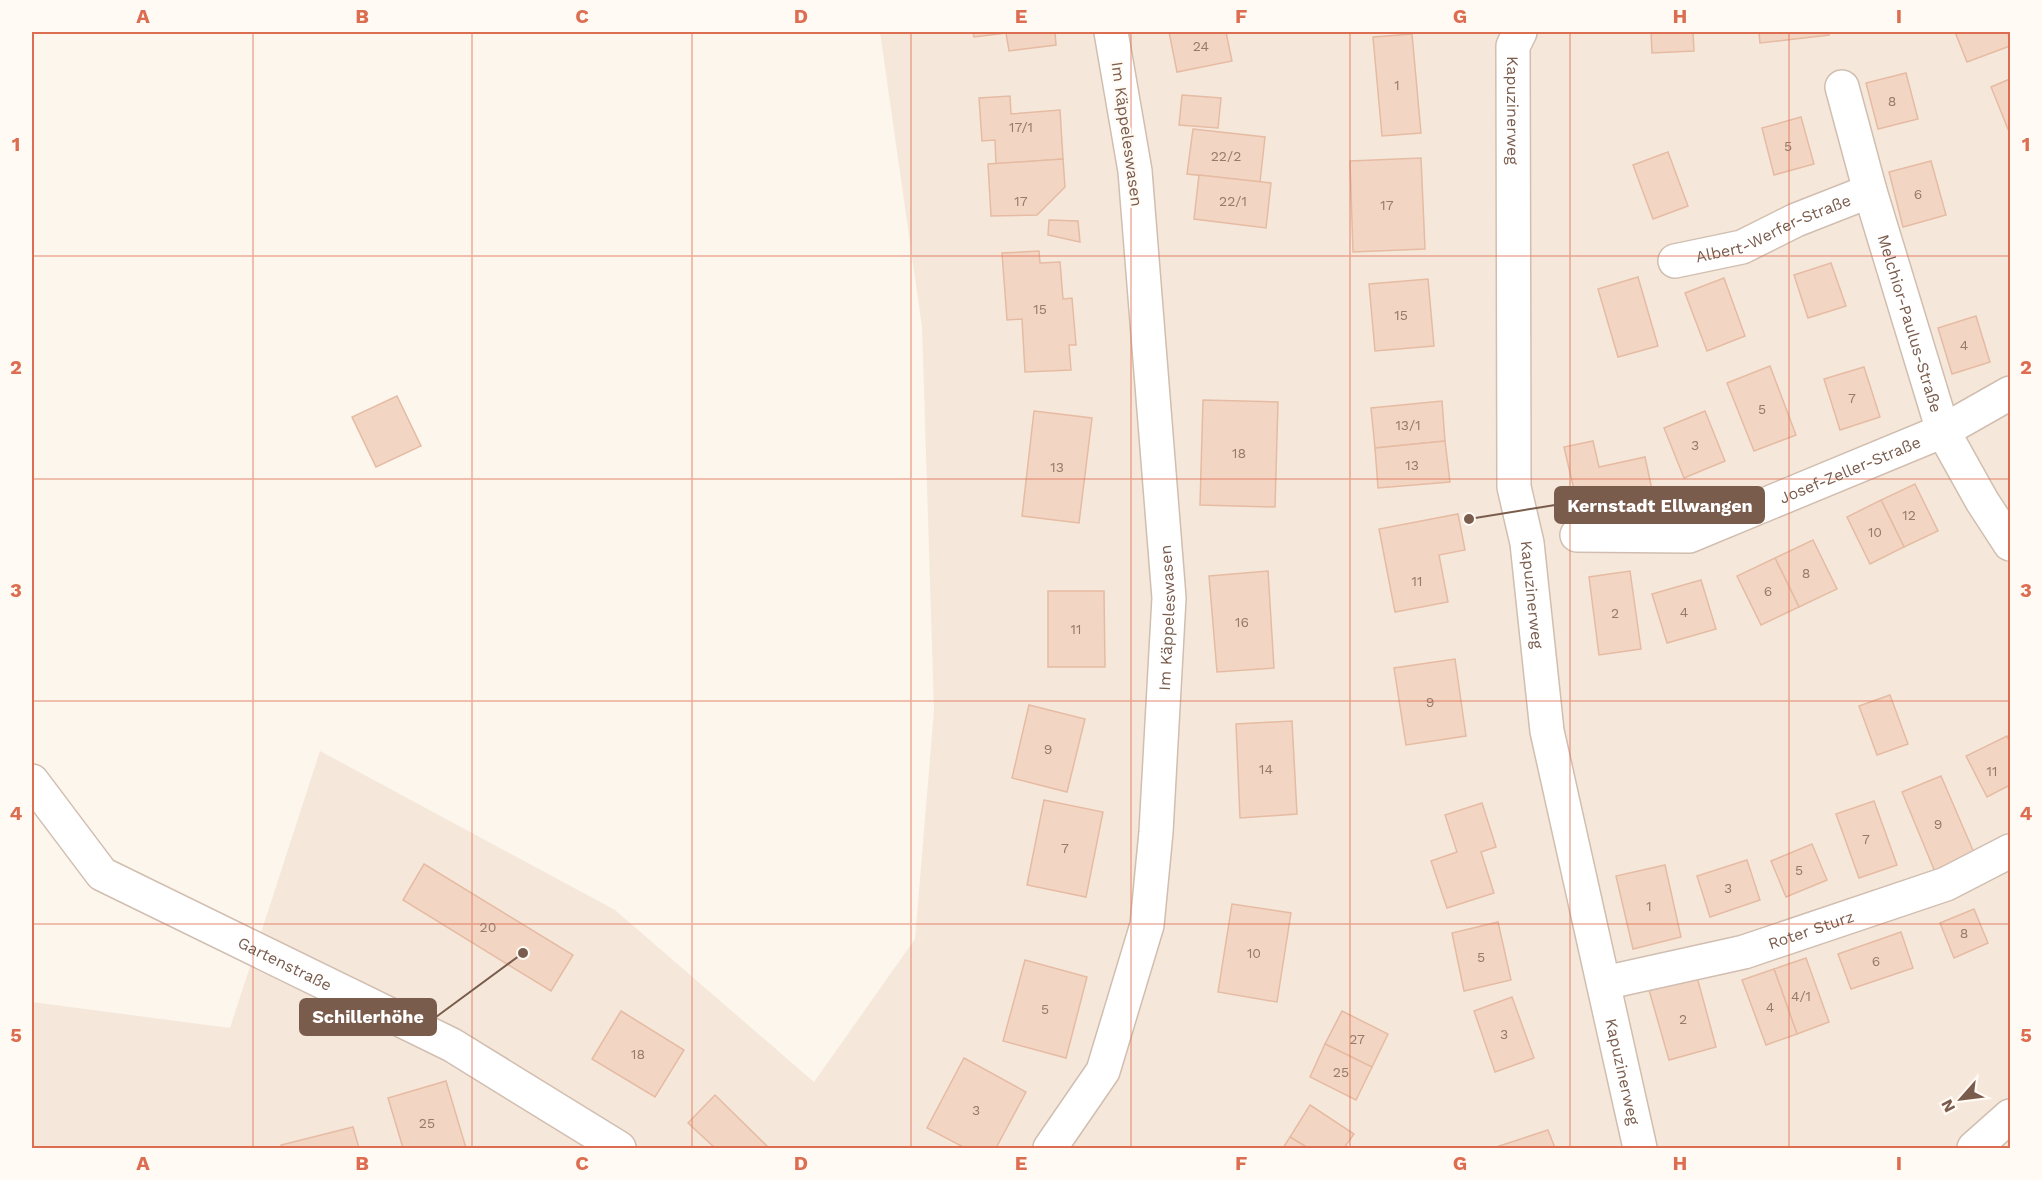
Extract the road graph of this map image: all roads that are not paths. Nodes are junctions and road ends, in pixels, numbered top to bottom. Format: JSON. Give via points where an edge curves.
{"nodes":[{"id":1,"x":1111,"y":32,"type":"edge"},
{"id":2,"x":1514,"y":36,"type":"edge"},
{"id":3,"x":1842,"y":87,"type":"dead end"},
{"id":4,"x":1870,"y":191,"type":"junction"},
{"id":5,"x":1675,"y":261,"type":"dead end"},
{"id":6,"x":2010,"y":393,"type":"edge"},
{"id":7,"x":1943,"y":431,"type":"junction"},
{"id":8,"x":1577,"y":535,"type":"dead end"},
{"id":9,"x":2010,"y":544,"type":"edge"},
{"id":10,"x":32,"y":781,"type":"edge"},
{"id":11,"x":2010,"y":851,"type":"edge"},
{"id":12,"x":1604,"y":983,"type":"junction"},
{"id":13,"x":2010,"y":1116,"type":"edge"},
{"id":14,"x":619,"y":1149,"type":"edge"},
{"id":15,"x":1050,"y":1149,"type":"edge"},
{"id":16,"x":1640,"y":1149,"type":"edge"},
{"id":17,"x":1974,"y":1149,"type":"edge"}],
"edges":[{"from":1,"to":15,"type":"street","name":"Im Käppeleswasen","via":[[1135,171],[1169,598],[1147,925],[1102,1071]]},
{"from":2,"to":12,"type":"street","name":"Kapuzinerweg","via":[[1514,487],[1527,543],[1547,731]]},
{"from":3,"to":4,"type":"street","name":"Melchior-Paulus-Straße"},
{"from":4,"to":5,"type":"street","name":"Albert-Werfer-Straße","via":[[1796,220],[1742,247]]},
{"from":4,"to":7,"type":"street","name":"Melchior-Paulus-Straße"},
{"from":6,"to":7,"type":"street","name":"Josef-Zeller-Straße"},
{"from":7,"to":8,"type":"street","name":"Josef-Zeller-Straße","via":[[1689,536]]},
{"from":7,"to":9,"type":"street","name":"Melchior-Paulus-Straße"},
{"from":10,"to":14,"type":"street","name":"Gartenstraße","via":[[102,873],[452,1045]]},
{"from":11,"to":12,"type":"street","name":"Roter Sturz","via":[[1946,884],[1744,952]]},
{"from":12,"to":16,"type":"street","name":"Kapuzinerweg"},
{"from":13,"to":17,"type":"street"}]}
